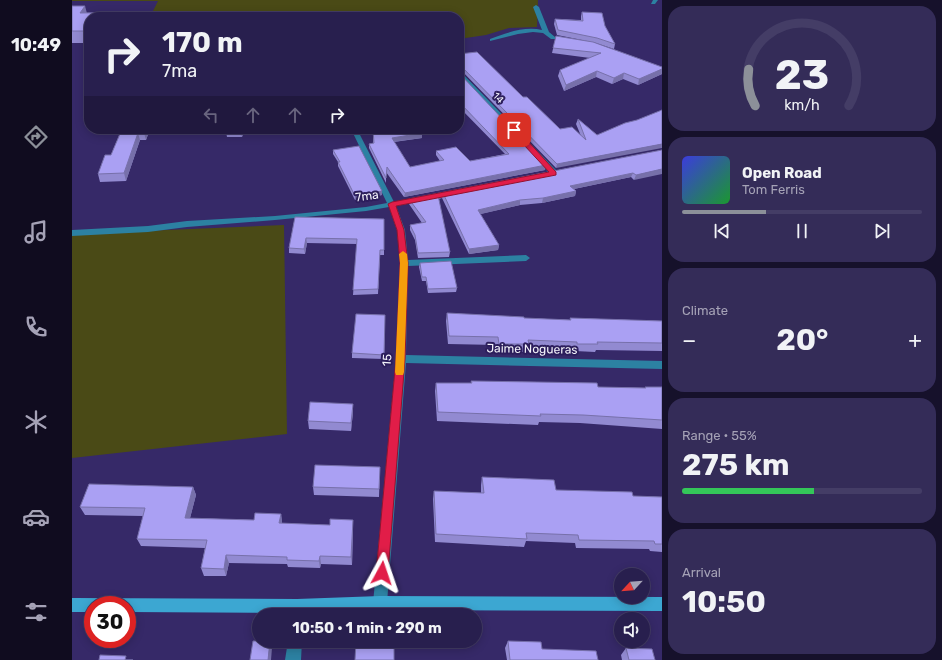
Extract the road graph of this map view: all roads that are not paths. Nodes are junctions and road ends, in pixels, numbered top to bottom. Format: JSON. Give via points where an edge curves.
{"nodes":[{"id":1,"x":536,"y":7,"type":"dead end"},
{"id":2,"x":546,"y":32,"type":"junction"},
{"id":3,"x":560,"y":38,"type":"edge"},
{"id":4,"x":492,"y":40,"type":"dead end"},
{"id":5,"x":464,"y":77,"type":"edge"},
{"id":6,"x":357,"y":134,"type":"edge"},
{"id":7,"x":553,"y":173,"type":"edge"},
{"id":8,"x":430,"y":197,"type":"edge"},
{"id":9,"x":392,"y":204,"type":"junction"},
{"id":10,"x":72,"y":233,"type":"edge"},
{"id":11,"x":526,"y":258,"type":"dead end"},
{"id":12,"x":404,"y":263,"type":"junction"},
{"id":13,"x":400,"y":359,"type":"junction"},
{"id":14,"x":662,"y":365,"type":"edge"},
{"id":15,"x":380,"y":603,"type":"junction"},
{"id":16,"x":662,"y":604,"type":"edge"},
{"id":17,"x":72,"y":605,"type":"edge"},
{"id":18,"x":321,"y":608,"type":"edge"},
{"id":19,"x":252,"y":609,"type":"edge"},
{"id":20,"x":294,"y":648,"type":"edge"},
{"id":21,"x":293,"y":660,"type":"edge"}],
"edges":[{"from":1,"to":2,"type":"street"},
{"from":2,"to":3,"type":"street","via":[[553,38]]},
{"from":2,"to":4,"type":"street","via":[[506,34]]},
{"from":5,"to":7,"type":"street","name":"14"},
{"from":6,"to":9,"type":"street","name":"15"},
{"from":8,"to":9,"type":"street","name":"7ma"},
{"from":9,"to":10,"type":"street","name":"7ma","via":[[275,218]]},
{"from":9,"to":12,"type":"street","name":"15","via":[[401,230]]},
{"from":11,"to":12,"type":"street"},
{"from":12,"to":13,"type":"street","name":"15"},
{"from":13,"to":14,"type":"street","name":"Jaime Nogueras"},
{"from":13,"to":15,"type":"street","name":"15"},
{"from":15,"to":16,"type":"main road"},
{"from":15,"to":18,"type":"main road"},
{"from":17,"to":19,"type":"main road"},
{"from":20,"to":21,"type":"street"}]}
